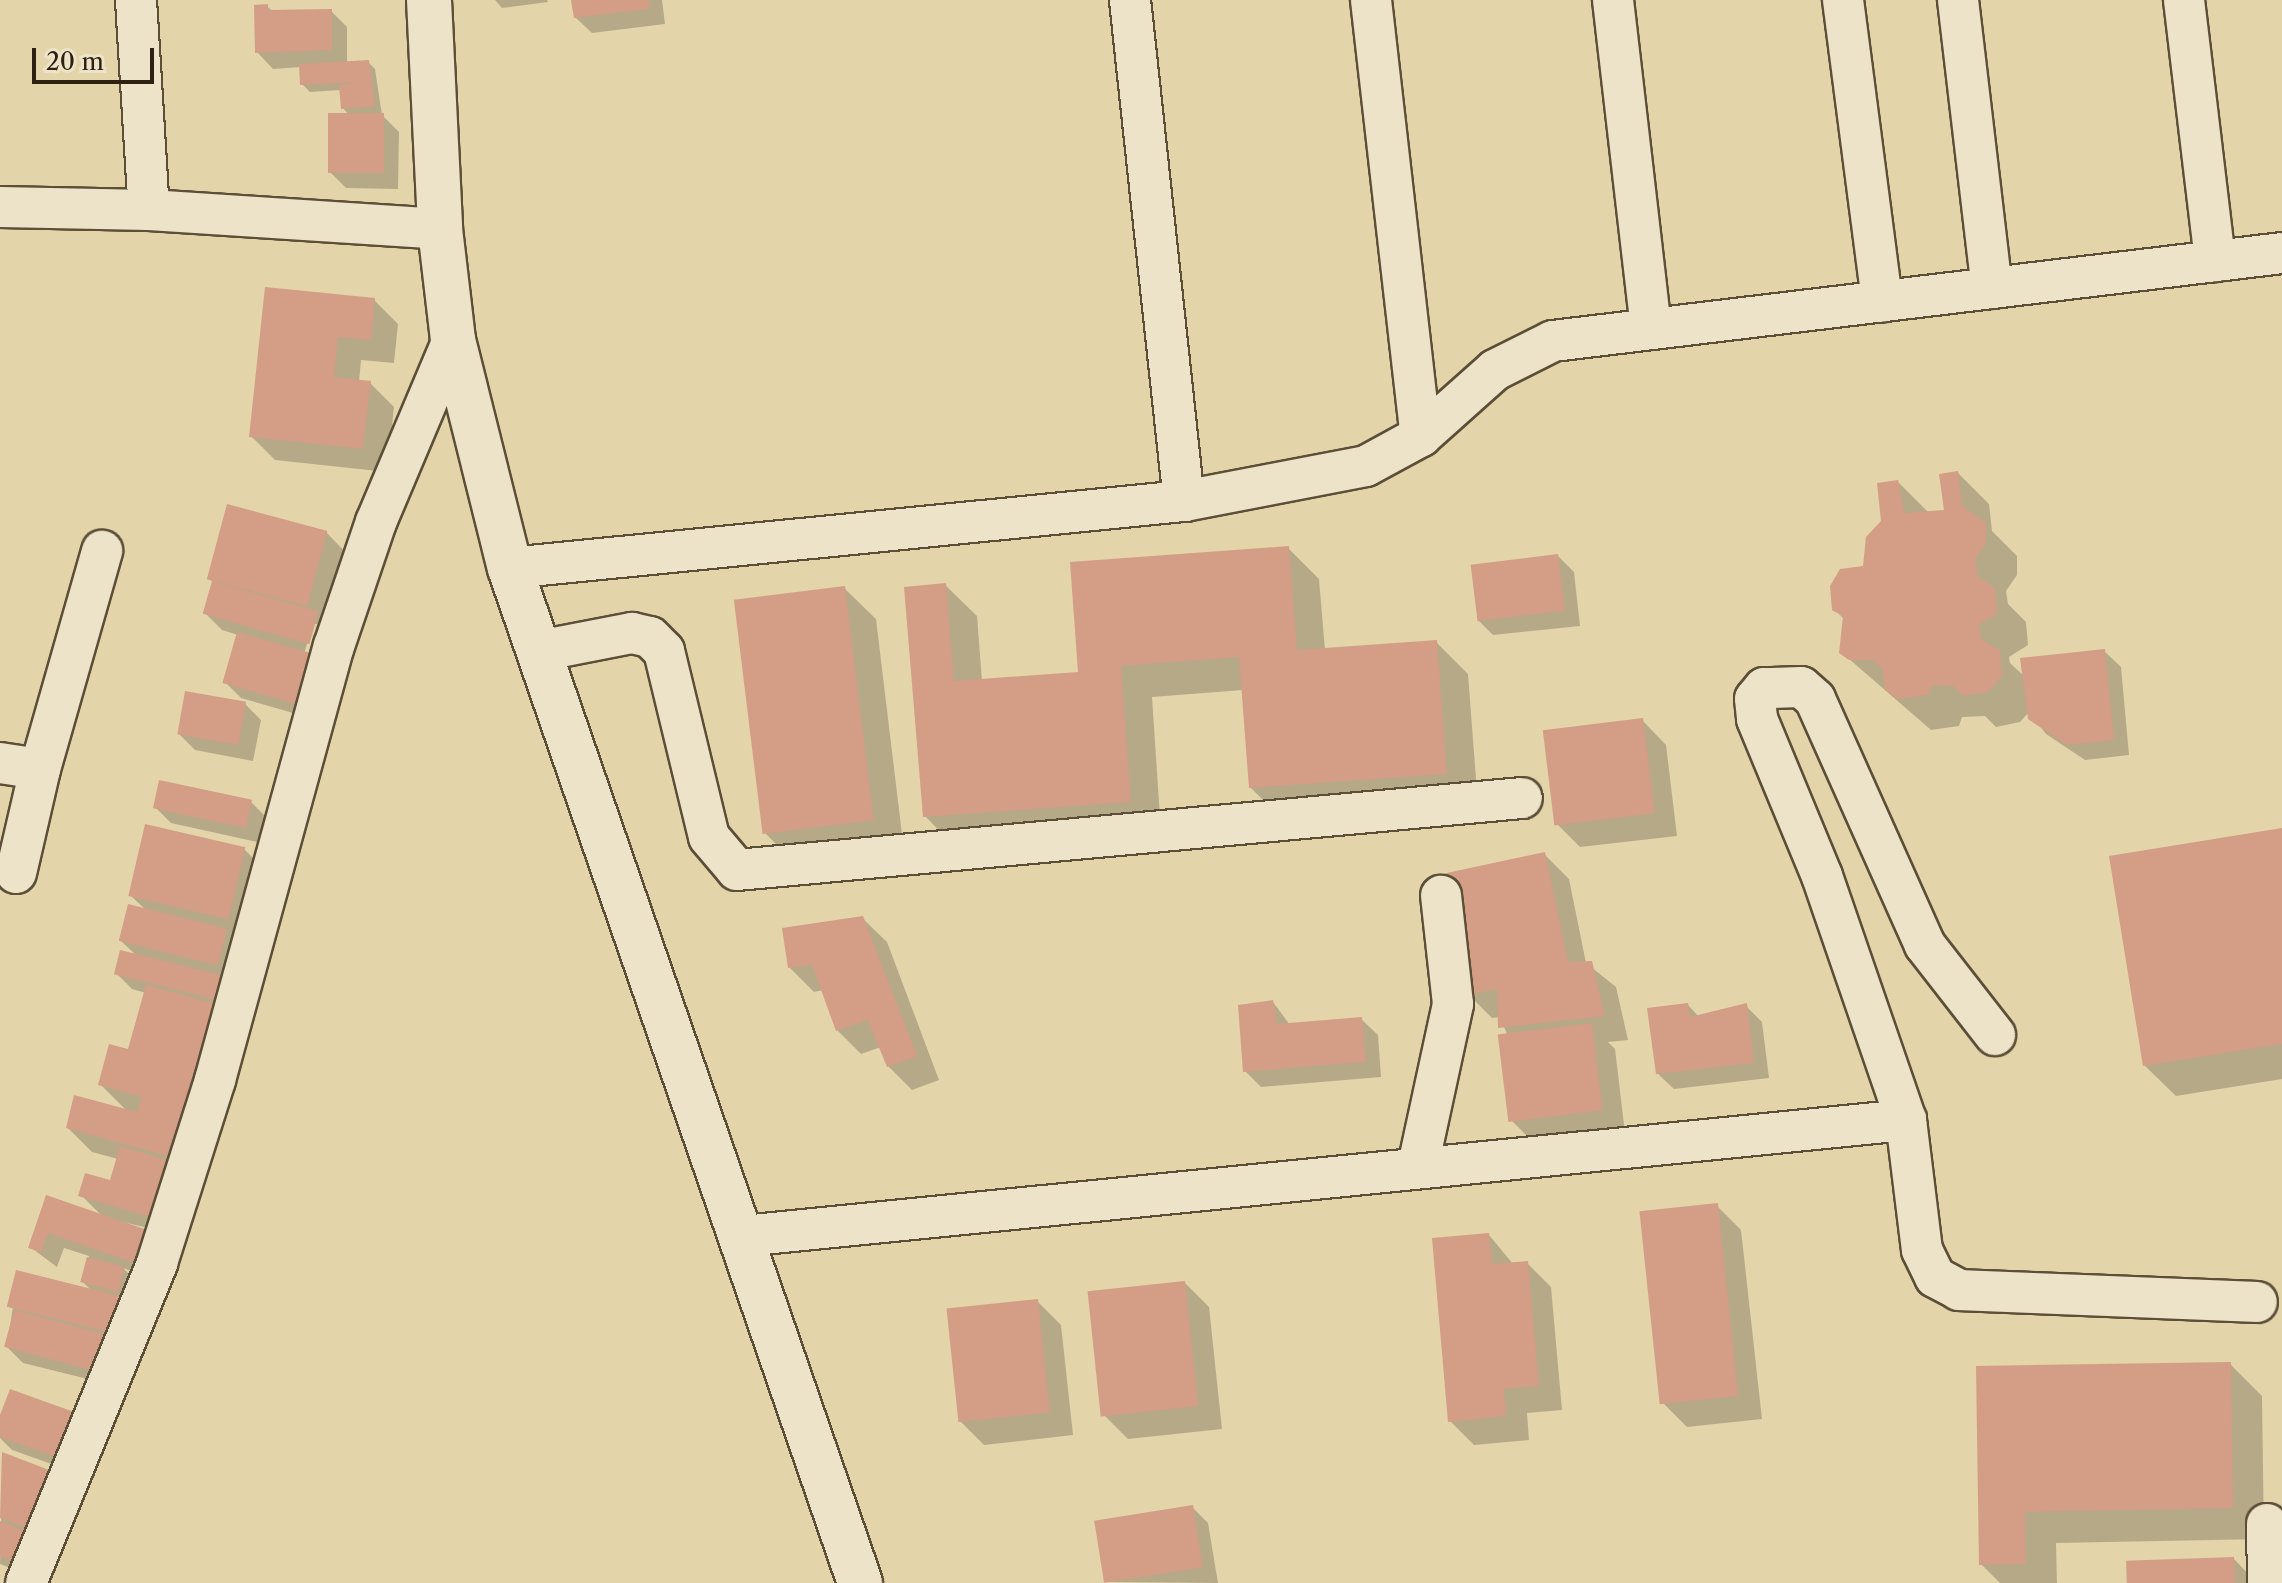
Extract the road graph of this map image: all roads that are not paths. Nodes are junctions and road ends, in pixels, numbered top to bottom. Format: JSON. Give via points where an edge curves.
{"nodes":[{"id":1,"x":136,"y":0,"type":"edge"},
{"id":2,"x":429,"y":0,"type":"edge"},
{"id":3,"x":1130,"y":0,"type":"edge"},
{"id":4,"x":1371,"y":0,"type":"edge"},
{"id":5,"x":1613,"y":0,"type":"edge"},
{"id":6,"x":1843,"y":0,"type":"edge"},
{"id":7,"x":1958,"y":0,"type":"edge"},
{"id":8,"x":2184,"y":0,"type":"edge"},
{"id":9,"x":0,"y":207,"type":"edge"},
{"id":10,"x":149,"y":210,"type":"junction"},
{"id":11,"x":440,"y":229,"type":"junction"},
{"id":12,"x":2282,"y":253,"type":"edge"},
{"id":13,"x":2215,"y":261,"type":"junction"},
{"id":14,"x":1992,"y":288,"type":"junction"},
{"id":15,"x":1882,"y":301,"type":"junction"},
{"id":16,"x":1651,"y":329,"type":"junction"},
{"id":17,"x":453,"y":340,"type":"junction"},
{"id":18,"x":1421,"y":436,"type":"junction"},
{"id":19,"x":1184,"y":501,"type":"junction"},
{"id":20,"x":102,"y":551,"type":"dead end"},
{"id":21,"x":510,"y":568,"type":"junction"},
{"id":22,"x":539,"y":651,"type":"junction"},
{"id":23,"x":0,"y":763,"type":"edge"},
{"id":24,"x":40,"y":769,"type":"junction"},
{"id":25,"x":1522,"y":798,"type":"dead end"},
{"id":26,"x":16,"y":873,"type":"dead end"},
{"id":27,"x":1441,"y":896,"type":"dead end"},
{"id":28,"x":1995,"y":1035,"type":"dead end"},
{"id":29,"x":1906,"y":1120,"type":"junction"},
{"id":30,"x":1418,"y":1166,"type":"junction"},
{"id":31,"x":743,"y":1236,"type":"junction"},
{"id":32,"x":2257,"y":1302,"type":"dead end"},
{"id":33,"x":2267,"y":1524,"type":"dead end"},
{"id":34,"x":26,"y":1583,"type":"edge"},
{"id":35,"x":860,"y":1583,"type":"edge"},
{"id":36,"x":2268,"y":1583,"type":"edge"}],
"edges":[{"from":1,"to":10,"type":"street"},
{"from":2,"to":11,"type":"street"},
{"from":3,"to":19,"type":"street"},
{"from":4,"to":18,"type":"street"},
{"from":5,"to":16,"type":"street"},
{"from":6,"to":15,"type":"street"},
{"from":7,"to":14,"type":"street"},
{"from":8,"to":13,"type":"street"},
{"from":9,"to":10,"type":"street"},
{"from":10,"to":11,"type":"street"},
{"from":11,"to":17,"type":"street"},
{"from":12,"to":13,"type":"street"},
{"from":13,"to":14,"type":"street"},
{"from":14,"to":15,"type":"street"},
{"from":15,"to":16,"type":"street"},
{"from":16,"to":18,"type":"street","via":[[1553,341],[1495,370]]},
{"from":17,"to":21,"type":"street"},
{"from":17,"to":34,"type":"street","via":[[376,522],[334,646],[215,1080],[157,1263]]},
{"from":18,"to":19,"type":"street","via":[[1366,466]]},
{"from":19,"to":21,"type":"street"},
{"from":20,"to":24,"type":"street"},
{"from":21,"to":22,"type":"street"},
{"from":22,"to":25,"type":"street","via":[[632,633],[650,637],[664,651],[709,837],[737,870]]},
{"from":22,"to":31,"type":"street"},
{"from":23,"to":24,"type":"street"},
{"from":24,"to":26,"type":"street"},
{"from":27,"to":30,"type":"street","via":[[1453,1004]]},
{"from":28,"to":29,"type":"street","via":[[1925,945],[1815,699],[1801,687],[1764,688],[1755,699],[1757,719],[1822,876]]},
{"from":29,"to":30,"type":"street"},
{"from":29,"to":32,"type":"street","via":[[1922,1250],[1935,1277],[1947,1284],[1959,1290]]},
{"from":30,"to":31,"type":"street"},
{"from":31,"to":35,"type":"street"},
{"from":33,"to":36,"type":"street"}]}
